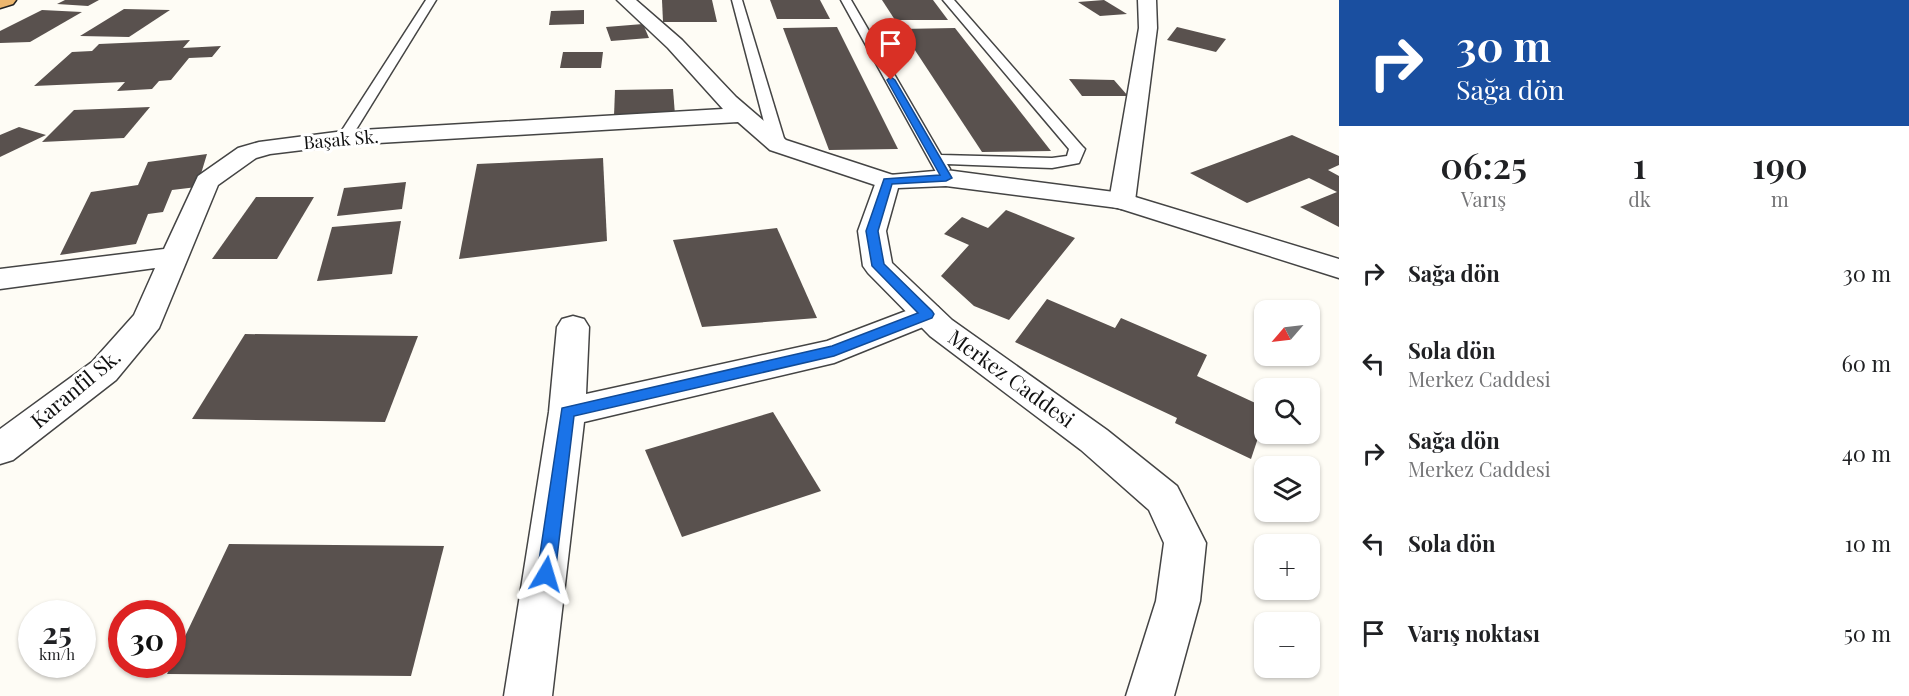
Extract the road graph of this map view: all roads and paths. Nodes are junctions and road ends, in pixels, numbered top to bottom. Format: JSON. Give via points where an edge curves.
{"nodes":[{"id":1,"x":7,"y":0,"type":"edge"},
{"id":2,"x":432,"y":0,"type":"edge"},
{"id":3,"x":627,"y":0,"type":"edge"},
{"id":4,"x":737,"y":0,"type":"edge"},
{"id":5,"x":846,"y":0,"type":"edge"},
{"id":6,"x":948,"y":0,"type":"edge"},
{"id":7,"x":1147,"y":0,"type":"edge"},
{"id":8,"x":0,"y":3,"type":"edge"},
{"id":9,"x":743,"y":115,"type":"junction"},
{"id":10,"x":344,"y":138,"type":"junction"},
{"id":11,"x":778,"y":145,"type":"junction"},
{"id":12,"x":941,"y":168,"type":"junction"},
{"id":13,"x":887,"y":182,"type":"junction"},
{"id":14,"x":1122,"y":201,"type":"junction"},
{"id":15,"x":176,"y":257,"type":"junction"},
{"id":16,"x":1339,"y":269,"type":"edge"},
{"id":17,"x":0,"y":279,"type":"edge"},
{"id":18,"x":927,"y":314,"type":"junction"},
{"id":19,"x":573,"y":327,"type":"dead end"},
{"id":20,"x":567,"y":412,"type":"junction"},
{"id":21,"x":0,"y":449,"type":"edge"},
{"id":22,"x":528,"y":696,"type":"edge"},
{"id":23,"x":1149,"y":696,"type":"edge"}],
"edges":[{"from":1,"to":8,"type":"highway"},
{"from":2,"to":10,"type":"lane"},
{"from":3,"to":9,"type":"street"},
{"from":4,"to":11,"type":"lane"},
{"from":5,"to":12,"type":"lane"},
{"from":6,"to":12,"type":"lane","via":[[1077,148],[1073,160]]},
{"from":7,"to":14,"type":"street","via":[[1148,28]]},
{"from":9,"to":10,"type":"street","name":"Başak Sk."},
{"from":9,"to":11,"type":"street"},
{"from":10,"to":15,"type":"street","name":"Başak Sk.","via":[[246,153],[207,182]]},
{"from":11,"to":13,"type":"street"},
{"from":12,"to":13,"type":"street"},
{"from":12,"to":14,"type":"street"},
{"from":13,"to":18,"type":"street","name":"Merkez Caddesi","via":[[872,231],[878,266]]},
{"from":14,"to":16,"type":"street"},
{"from":15,"to":17,"type":"street"},
{"from":15,"to":21,"type":"street","name":"Karanfil Sk.","via":[[148,320],[104,371]]},
{"from":18,"to":20,"type":"street","via":[[834,351]]},
{"from":18,"to":23,"type":"street","name":"Merkez Caddesi","via":[[1094,440],[1163,498],[1185,543],[1178,601]]},
{"from":19,"to":20,"type":"street"},
{"from":20,"to":22,"type":"street"}]}
